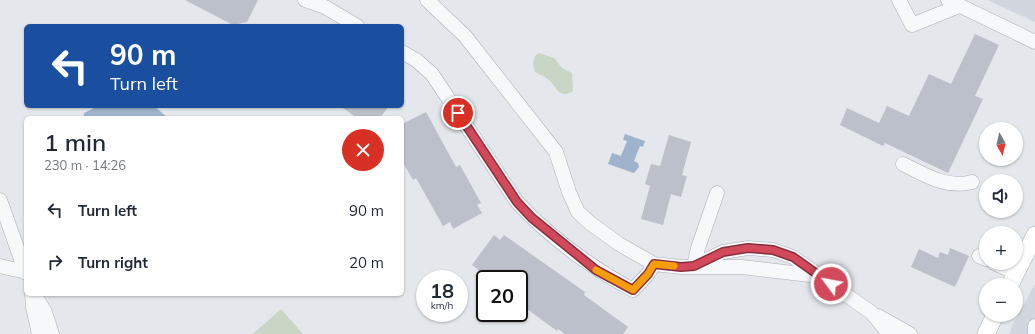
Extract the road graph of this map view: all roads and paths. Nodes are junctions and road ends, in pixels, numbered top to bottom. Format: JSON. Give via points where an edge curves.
{"nodes":[{"id":1,"x":305,"y":0,"type":"edge"},
{"id":2,"x":427,"y":0,"type":"edge"},
{"id":3,"x":899,"y":0,"type":"edge"},
{"id":4,"x":953,"y":3,"type":"edge"},
{"id":5,"x":354,"y":24,"type":"edge"},
{"id":6,"x":1035,"y":42,"type":"edge"},
{"id":7,"x":404,"y":53,"type":"edge"},
{"id":8,"x":903,"y":164,"type":"dead end"},
{"id":9,"x":972,"y":182,"type":"dead end"},
{"id":10,"x":717,"y":193,"type":"dead end"},
{"id":11,"x":0,"y":200,"type":"edge"},
{"id":12,"x":1035,"y":235,"type":"edge"},
{"id":13,"x":759,"y":249,"type":"junction"},
{"id":14,"x":654,"y":264,"type":"junction"},
{"id":15,"x":0,"y":266,"type":"edge"},
{"id":16,"x":24,"y":266,"type":"edge"},
{"id":17,"x":694,"y":266,"type":"junction"},
{"id":18,"x":758,"y":269,"type":"junction"},
{"id":19,"x":1002,"y":270,"type":"edge"},
{"id":20,"x":24,"y":272,"type":"edge"},
{"id":21,"x":818,"y":276,"type":"junction"},
{"id":22,"x":1012,"y":278,"type":"edge"},
{"id":23,"x":1014,"y":278,"type":"edge"},
{"id":24,"x":33,"y":296,"type":"edge"},
{"id":25,"x":34,"y":296,"type":"edge"},
{"id":26,"x":872,"y":313,"type":"junction"},
{"id":27,"x":992,"y":322,"type":"edge"},
{"id":28,"x":1035,"y":326,"type":"edge"},
{"id":29,"x":1035,"y":333,"type":"edge"},
{"id":30,"x":39,"y":334,"type":"edge"},
{"id":31,"x":52,"y":334,"type":"edge"},
{"id":32,"x":889,"y":334,"type":"edge"},
{"id":33,"x":910,"y":334,"type":"edge"},
{"id":34,"x":986,"y":334,"type":"edge"}],
"edges":[{"from":1,"to":5,"type":"lane","via":[[325,7]]},
{"from":2,"to":14,"type":"lane","via":[[465,36],[556,152],[578,212],[619,244]]},
{"from":3,"to":4,"type":"lane","via":[[912,25]]},
{"from":4,"to":6,"type":"lane"},
{"from":7,"to":14,"type":"lane","via":[[432,74],[517,202],[532,218],[596,270],[633,290]]},
{"from":8,"to":9,"type":"lane","via":[[948,184],[961,185]]},
{"from":10,"to":17,"type":"lane"},
{"from":11,"to":16,"type":"lane"},
{"from":12,"to":23,"type":"main road"},
{"from":13,"to":17,"type":"lane","via":[[723,252]]},
{"from":13,"to":18,"type":"lane"},
{"from":13,"to":21,"type":"lane","via":[[773,250],[793,257]]},
{"from":14,"to":17,"type":"lane"},
{"from":15,"to":20,"type":"lane"},
{"from":17,"to":18,"type":"lane"},
{"from":18,"to":21,"type":"lane"},
{"from":19,"to":22,"type":"lane"},
{"from":21,"to":26,"type":"lane"},
{"from":24,"to":30,"type":"lane","via":[[32,307]]},
{"from":25,"to":31,"type":"lane","via":[[45,312]]},
{"from":26,"to":32,"type":"lane"},
{"from":26,"to":33,"type":"lane"},
{"from":27,"to":34,"type":"main road"},
{"from":28,"to":29,"type":"lane"}]}
